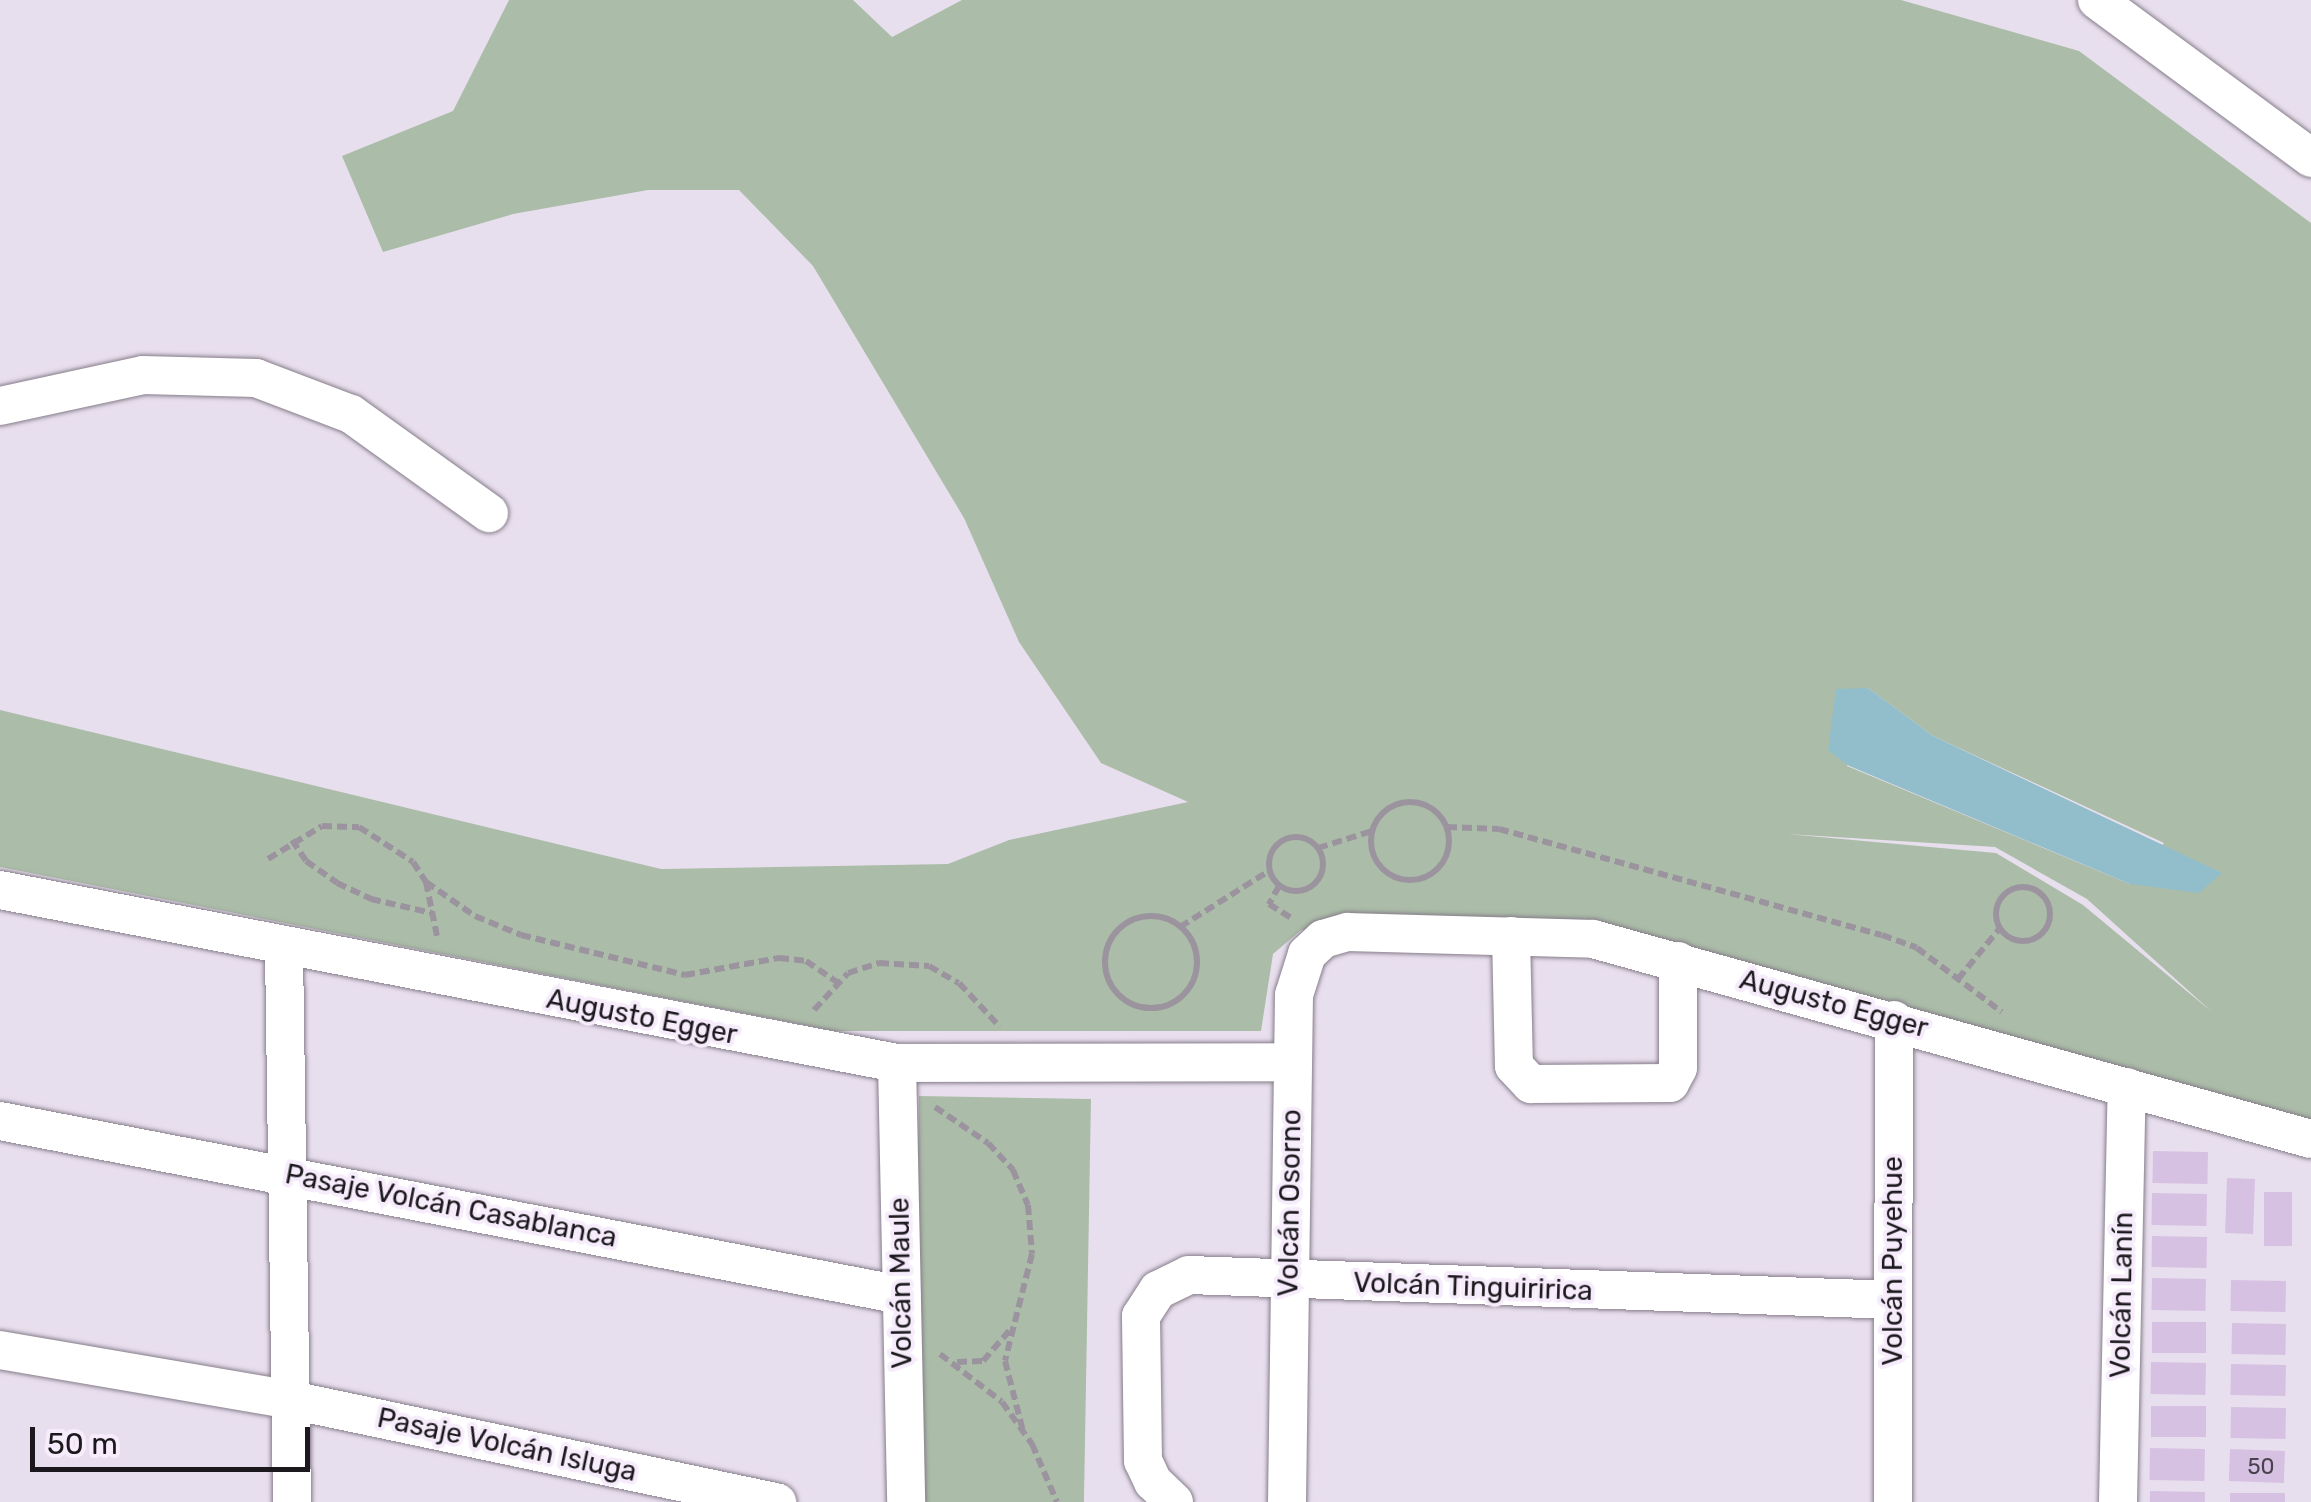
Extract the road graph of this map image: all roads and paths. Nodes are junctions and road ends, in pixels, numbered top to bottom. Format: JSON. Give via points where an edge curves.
{"nodes":[{"id":1,"x":2097,"y":0,"type":"edge"},
{"id":2,"x":2311,"y":158,"type":"edge"},
{"id":3,"x":0,"y":406,"type":"edge"},
{"id":4,"x":489,"y":513,"type":"dead end"},
{"id":5,"x":1446,"y":827,"type":"junction"},
{"id":6,"x":1374,"y":830,"type":"junction"},
{"id":7,"x":292,"y":840,"type":"junction"},
{"id":8,"x":1318,"y":848,"type":"junction"},
{"id":9,"x":268,"y":859,"type":"dead end"},
{"id":10,"x":1269,"y":871,"type":"junction"},
{"id":11,"x":426,"y":882,"type":"junction"},
{"id":12,"x":1279,"y":886,"type":"junction"},
{"id":13,"x":0,"y":890,"type":"edge"},
{"id":14,"x":432,"y":913,"type":"junction"},
{"id":15,"x":1300,"y":923,"type":"dead end"},
{"id":16,"x":1180,"y":927,"type":"junction"},
{"id":17,"x":2000,"y":928,"type":"junction"},
{"id":18,"x":1348,"y":932,"type":"joint"},
{"id":19,"x":1512,"y":936,"type":"junction"},
{"id":20,"x":441,"y":947,"type":"dead end"},
{"id":21,"x":284,"y":950,"type":"junction"},
{"id":22,"x":1678,"y":962,"type":"junction"},
{"id":23,"x":1958,"y":979,"type":"junction"},
{"id":24,"x":837,"y":982,"type":"junction"},
{"id":25,"x":1151,"y":1008,"type":"junction"},
{"id":26,"x":811,"y":1015,"type":"dead end"},
{"id":27,"x":1894,"y":1020,"type":"junction"},
{"id":28,"x":1153,"y":1021,"type":"dead end"},
{"id":29,"x":2016,"y":1023,"type":"dead end"},
{"id":30,"x":1008,"y":1036,"type":"dead end"},
{"id":31,"x":1292,"y":1062,"type":"junction"},
{"id":32,"x":897,"y":1064,"type":"junction"},
{"id":33,"x":2126,"y":1087,"type":"junction"},
{"id":34,"x":934,"y":1094,"type":"dead end"},
{"id":35,"x":926,"y":1101,"type":"junction"},
{"id":36,"x":926,"y":1120,"type":"dead end"},
{"id":37,"x":0,"y":1121,"type":"edge"},
{"id":38,"x":2311,"y":1139,"type":"edge"},
{"id":39,"x":289,"y":1174,"type":"junction"},
{"id":40,"x":1288,"y":1280,"type":"junction"},
{"id":41,"x":901,"y":1295,"type":"junction"},
{"id":42,"x":1893,"y":1300,"type":"junction"},
{"id":43,"x":1012,"y":1326,"type":"junction"},
{"id":44,"x":0,"y":1350,"type":"edge"},
{"id":45,"x":952,"y":1362,"type":"junction"},
{"id":46,"x":932,"y":1368,"type":"dead end"},
{"id":47,"x":291,"y":1400,"type":"junction"},
{"id":48,"x":1023,"y":1431,"type":"junction"},
{"id":49,"x":292,"y":1502,"type":"edge"},
{"id":50,"x":777,"y":1502,"type":"edge"},
{"id":51,"x":906,"y":1502,"type":"edge"},
{"id":52,"x":1058,"y":1502,"type":"edge"},
{"id":53,"x":1174,"y":1502,"type":"edge"},
{"id":54,"x":1287,"y":1502,"type":"edge"},
{"id":55,"x":1893,"y":1502,"type":"edge"},
{"id":56,"x":2118,"y":1502,"type":"edge"}],
"edges":[{"from":1,"to":2,"type":"street"},
{"from":3,"to":4,"type":"street","via":[[143,375],[256,378],[351,414]]},
{"from":5,"to":6,"type":"path","via":[[1430,807],[1405,802],[1382,814]]},
{"from":5,"to":6,"type":"path","via":[[1442,863],[1410,879],[1378,862]]},
{"from":5,"to":23,"type":"path","via":[[1499,830],[1882,934],[1917,948]]},
{"from":6,"to":8,"type":"path"},
{"from":7,"to":9,"type":"path"},
{"from":7,"to":11,"type":"path","via":[[322,826],[359,828],[390,843]]},
{"from":7,"to":14,"type":"path","via":[[306,862],[337,883],[370,899]]},
{"from":8,"to":10,"type":"path","via":[[1302,838],[1284,839],[1271,852]]},
{"from":8,"to":12,"type":"path","via":[[1324,864],[1318,880],[1296,892]]},
{"from":10,"to":12,"type":"path"},
{"from":10,"to":16,"type":"path"},
{"from":11,"to":14,"type":"path"},
{"from":11,"to":24,"type":"path","via":[[475,916],[521,935],[686,975],[779,958],[806,961]]},
{"from":12,"to":15,"type":"path","via":[[1269,904]]},
{"from":13,"to":21,"type":"street","name":"Augusto Egger"},
{"from":14,"to":20,"type":"path"},
{"from":16,"to":25,"type":"path","via":[[1196,952],[1192,982],[1171,1003]]},
{"from":16,"to":25,"type":"path","via":[[1168,919],[1138,918],[1124,924],[1107,948],[1105,964],[1116,992]]},
{"from":17,"to":17,"type":"path","via":[[2022,941],[2039,935],[2048,903],[2036,890],[2010,890],[1998,902]]},
{"from":17,"to":23,"type":"path"},
{"from":18,"to":19,"type":"street","name":"Augusto Egger"},
{"from":18,"to":31,"type":"street","name":"Volcán Osorno","via":[[1323,939],[1299,973]]},
{"from":19,"to":22,"type":"street","name":"Augusto Egger","via":[[1593,939]]},
{"from":19,"to":22,"type":"street","via":[[1514,1066],[1532,1084],[1670,1082],[1678,1068]]},
{"from":21,"to":32,"type":"street","name":"Augusto Egger"},
{"from":21,"to":39,"type":"street"},
{"from":22,"to":27,"type":"street","name":"Augusto Egger"},
{"from":23,"to":29,"type":"path"},
{"from":24,"to":26,"type":"path"},
{"from":24,"to":30,"type":"path","via":[[879,964],[929,966],[959,983]]},
{"from":25,"to":28,"type":"path"},
{"from":27,"to":33,"type":"street","name":"Augusto Egger"},
{"from":27,"to":42,"type":"street","name":"Volcán Puyehue"},
{"from":31,"to":32,"type":"street","name":"Augusto Egger"},
{"from":31,"to":40,"type":"street","name":"Volcán Osorno"},
{"from":32,"to":41,"type":"street","name":"Volcán Maule"},
{"from":33,"to":38,"type":"street","name":"Augusto Egger"},
{"from":33,"to":56,"type":"street","name":"Volcán Lanín"},
{"from":34,"to":35,"type":"path"},
{"from":35,"to":36,"type":"path"},
{"from":35,"to":43,"type":"path","via":[[988,1143],[1013,1170],[1028,1205],[1032,1254]]},
{"from":37,"to":39,"type":"street","name":"Pasaje Volcán Casablanca"},
{"from":39,"to":41,"type":"street","name":"Pasaje Volcán Casablanca"},
{"from":39,"to":47,"type":"street"},
{"from":40,"to":42,"type":"street","name":"Volcán Tinguiririca"},
{"from":40,"to":53,"type":"street","name":"Volcán Tinguiririca","via":[[1190,1275],[1158,1290],[1141,1316],[1143,1461]]},
{"from":40,"to":54,"type":"street","name":"Volcán Osorno"},
{"from":41,"to":51,"type":"street","name":"Volcán Maule"},
{"from":42,"to":55,"type":"street","name":"Volcán Puyehue"},
{"from":43,"to":45,"type":"path","via":[[983,1361]]},
{"from":43,"to":48,"type":"path","via":[[1008,1393]]},
{"from":44,"to":47,"type":"street","name":"Pasaje Volcán Isluga"},
{"from":45,"to":46,"type":"path","via":[[932,1350]]},
{"from":45,"to":48,"type":"path","via":[[1002,1402]]},
{"from":47,"to":49,"type":"street"},
{"from":47,"to":50,"type":"street","name":"Pasaje Volcán Isluga"},
{"from":48,"to":52,"type":"path"}]}
